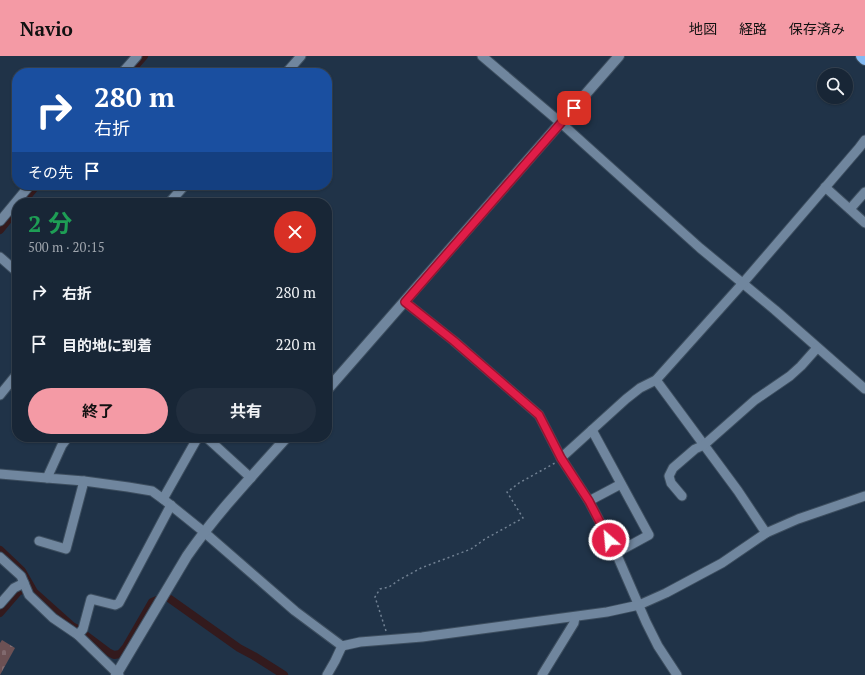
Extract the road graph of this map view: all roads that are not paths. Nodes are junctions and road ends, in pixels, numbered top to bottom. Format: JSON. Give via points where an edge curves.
{"nodes":[{"id":1,"x":137,"y":56,"type":"edge"},
{"id":2,"x":301,"y":56,"type":"edge"},
{"id":3,"x":482,"y":56,"type":"edge"},
{"id":4,"x":619,"y":56,"type":"edge"},
{"id":5,"x":862,"y":56,"type":"edge"},
{"id":6,"x":865,"y":59,"type":"edge"},
{"id":7,"x":126,"y":68,"type":"edge"},
{"id":8,"x":290,"y":68,"type":"edge"},
{"id":9,"x":561,"y":123,"type":"junction"},
{"id":10,"x":865,"y":140,"type":"edge"},
{"id":11,"x":825,"y":187,"type":"junction"},
{"id":12,"x":26,"y":190,"type":"edge"},
{"id":13,"x":181,"y":190,"type":"edge"},
{"id":14,"x":865,"y":192,"type":"edge"},
{"id":15,"x":19,"y":198,"type":"edge"},
{"id":16,"x":173,"y":198,"type":"edge"},
{"id":17,"x":12,"y":207,"type":"edge"},
{"id":18,"x":850,"y":209,"type":"junction"},
{"id":19,"x":0,"y":221,"type":"edge"},
{"id":20,"x":865,"y":223,"type":"edge"},
{"id":21,"x":0,"y":257,"type":"edge"},
{"id":22,"x":12,"y":268,"type":"edge"},
{"id":23,"x":743,"y":283,"type":"junction"},
{"id":24,"x":405,"y":302,"type":"junction"},
{"id":25,"x":817,"y":348,"type":"junction"},
{"id":26,"x":12,"y":380,"type":"edge"},
{"id":27,"x":656,"y":380,"type":"junction"},
{"id":28,"x":332,"y":384,"type":"edge"},
{"id":29,"x":865,"y":389,"type":"edge"},
{"id":30,"x":0,"y":395,"type":"edge"},
{"id":31,"x":592,"y":430,"type":"junction"},
{"id":32,"x":64,"y":442,"type":"edge"},
{"id":33,"x":195,"y":442,"type":"edge"},
{"id":34,"x":211,"y":442,"type":"edge"},
{"id":35,"x":282,"y":442,"type":"edge"},
{"id":36,"x":704,"y":445,"type":"junction"},
{"id":37,"x":561,"y":458,"type":"junction"},
{"id":38,"x":0,"y":474,"type":"edge"},
{"id":39,"x":47,"y":478,"type":"junction"},
{"id":40,"x":251,"y":478,"type":"junction"},
{"id":41,"x":84,"y":481,"type":"junction"},
{"id":42,"x":622,"y":484,"type":"junction"},
{"id":43,"x":682,"y":496,"type":"dead end"},
{"id":44,"x":865,"y":496,"type":"edge"},
{"id":45,"x":163,"y":499,"type":"junction"},
{"id":46,"x":589,"y":501,"type":"junction"},
{"id":47,"x":171,"y":505,"type":"junction"},
{"id":48,"x":204,"y":532,"type":"junction"},
{"id":49,"x":766,"y":533,"type":"junction"},
{"id":50,"x":44,"y":539,"type":"dead end"},
{"id":51,"x":616,"y":553,"type":"junction"},
{"id":52,"x":0,"y":557,"type":"edge"},
{"id":53,"x":25,"y":587,"type":"junction"},
{"id":54,"x":0,"y":604,"type":"edge"},
{"id":55,"x":639,"y":605,"type":"junction"},
{"id":56,"x":575,"y":617,"type":"junction"},
{"id":57,"x":80,"y":632,"type":"junction"},
{"id":58,"x":342,"y":646,"type":"junction"},
{"id":59,"x":117,"y":675,"type":"edge"},
{"id":60,"x":327,"y":675,"type":"edge"},
{"id":61,"x":542,"y":675,"type":"edge"},
{"id":62,"x":677,"y":675,"type":"edge"}],
"edges":[{"from":1,"to":7,"type":"street"},
{"from":2,"to":8,"type":"street"},
{"from":3,"to":9,"type":"street"},
{"from":4,"to":9,"type":"street"},
{"from":5,"to":6,"type":"highway"},
{"from":9,"to":23,"type":"street"},
{"from":9,"to":24,"type":"street"},
{"from":10,"to":11,"type":"street"},
{"from":11,"to":18,"type":"street"},
{"from":11,"to":23,"type":"street"},
{"from":12,"to":15,"type":"street"},
{"from":13,"to":16,"type":"street"},
{"from":14,"to":18,"type":"street"},
{"from":17,"to":19,"type":"street"},
{"from":18,"to":20,"type":"street"},
{"from":21,"to":22,"type":"street"},
{"from":23,"to":25,"type":"street"},
{"from":23,"to":27,"type":"street"},
{"from":24,"to":28,"type":"street"},
{"from":24,"to":37,"type":"street","via":[[539,415]]},
{"from":25,"to":29,"type":"street"},
{"from":25,"to":36,"type":"street","via":[[790,376],[755,400]]},
{"from":26,"to":30,"type":"street"},
{"from":27,"to":31,"type":"street","via":[[640,388]]},
{"from":27,"to":36,"type":"street"},
{"from":31,"to":37,"type":"street"},
{"from":31,"to":42,"type":"street"},
{"from":32,"to":39,"type":"street"},
{"from":33,"to":45,"type":"street"},
{"from":34,"to":40,"type":"street"},
{"from":35,"to":40,"type":"street"},
{"from":36,"to":43,"type":"street","via":[[695,449],[673,468],[669,476],[671,483]]},
{"from":36,"to":49,"type":"street"},
{"from":37,"to":46,"type":"street"},
{"from":38,"to":39,"type":"street"},
{"from":39,"to":41,"type":"street"},
{"from":40,"to":48,"type":"street"},
{"from":41,"to":45,"type":"street","via":[[152,492]]},
{"from":41,"to":50,"type":"street","via":[[66,549]]},
{"from":42,"to":46,"type":"street"},
{"from":42,"to":51,"type":"street","via":[[649,535]]},
{"from":44,"to":49,"type":"street"},
{"from":45,"to":47,"type":"street"},
{"from":46,"to":51,"type":"street"},
{"from":47,"to":48,"type":"street"},
{"from":47,"to":57,"type":"street","via":[[119,603],[115,605],[91,599]]},
{"from":48,"to":58,"type":"street","via":[[295,611]]},
{"from":48,"to":59,"type":"street","via":[[187,556]]},
{"from":49,"to":55,"type":"street","via":[[722,563],[666,594]]},
{"from":51,"to":55,"type":"street"},
{"from":52,"to":53,"type":"street","via":[[21,576]]},
{"from":53,"to":54,"type":"street","via":[[14,588]]},
{"from":53,"to":57,"type":"street","via":[[29,595],[53,618]]},
{"from":55,"to":56,"type":"street"},
{"from":55,"to":62,"type":"street","via":[[658,646]]},
{"from":56,"to":58,"type":"street"},
{"from":56,"to":61,"type":"street","via":[[574,623]]},
{"from":57,"to":59,"type":"street"},
{"from":58,"to":60,"type":"street"}]}
